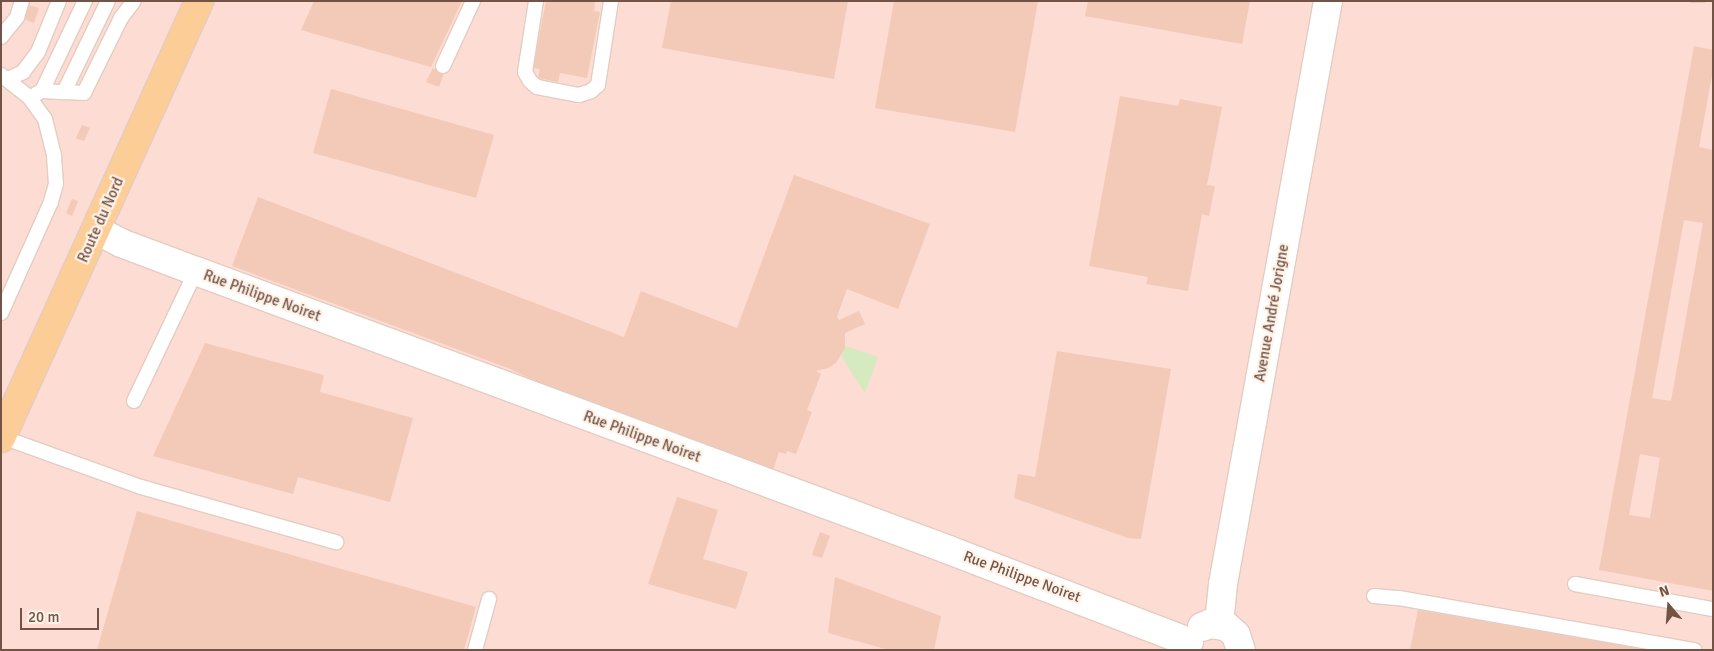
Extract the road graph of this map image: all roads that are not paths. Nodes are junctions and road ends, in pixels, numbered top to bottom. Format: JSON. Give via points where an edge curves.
{"nodes":[{"id":1,"x":22,"y":1,"type":"edge"},
{"id":2,"x":58,"y":1,"type":"edge"},
{"id":3,"x":85,"y":1,"type":"edge"},
{"id":4,"x":108,"y":1,"type":"edge"},
{"id":5,"x":134,"y":1,"type":"edge"},
{"id":6,"x":199,"y":1,"type":"edge"},
{"id":7,"x":473,"y":1,"type":"edge"},
{"id":8,"x":536,"y":1,"type":"edge"},
{"id":9,"x":611,"y":1,"type":"edge"},
{"id":10,"x":1328,"y":1,"type":"edge"},
{"id":11,"x":1,"y":37,"type":"edge"},
{"id":12,"x":443,"y":66,"type":"dead end"},
{"id":13,"x":5,"y":77,"type":"edge"},
{"id":14,"x":42,"y":91,"type":"junction"},
{"id":15,"x":64,"y":92,"type":"junction"},
{"id":16,"x":29,"y":97,"type":"junction"},
{"id":17,"x":96,"y":230,"type":"junction"},
{"id":18,"x":196,"y":271,"type":"junction"},
{"id":19,"x":1,"y":313,"type":"edge"},
{"id":20,"x":134,"y":401,"type":"dead end"},
{"id":21,"x":1,"y":438,"type":"edge"},
{"id":22,"x":336,"y":542,"type":"dead end"},
{"id":23,"x":1575,"y":584,"type":"dead end"},
{"id":24,"x":1374,"y":596,"type":"dead end"},
{"id":25,"x":489,"y":599,"type":"dead end"},
{"id":26,"x":1713,"y":609,"type":"edge"},
{"id":27,"x":1219,"y":624,"type":"junction"},
{"id":28,"x":1188,"y":646,"type":"edge"},
{"id":29,"x":475,"y":650,"type":"edge"},
{"id":30,"x":1241,"y":650,"type":"edge"},
{"id":31,"x":1694,"y":650,"type":"edge"}],
"edges":[{"from":1,"to":11,"type":"lane","via":[[17,17]]},
{"from":2,"to":13,"type":"lane","via":[[38,52],[24,72]]},
{"from":3,"to":14,"type":"lane"},
{"from":4,"to":15,"type":"lane"},
{"from":5,"to":15,"type":"lane","via":[[120,18],[84,93]]},
{"from":6,"to":17,"type":"main road","name":"Route du Nord"},
{"from":7,"to":12,"type":"lane"},
{"from":8,"to":9,"type":"lane","via":[[525,72],[538,86],[579,95],[598,85]]},
{"from":10,"to":27,"type":"street","name":"Avenue André Jorigne","via":[[1225,575]]},
{"from":13,"to":16,"type":"lane"},
{"from":14,"to":15,"type":"lane"},
{"from":14,"to":16,"type":"lane"},
{"from":16,"to":19,"type":"lane","via":[[46,120],[56,184]]},
{"from":17,"to":18,"type":"street","name":"Rue Philippe Noiret","via":[[120,243]]},
{"from":17,"to":21,"type":"main road","name":"Route du Nord"},
{"from":18,"to":20,"type":"lane"},
{"from":18,"to":28,"type":"street","name":"Rue Philippe Noiret","via":[[1003,570]]},
{"from":21,"to":22,"type":"lane","via":[[141,487]]},
{"from":23,"to":26,"type":"lane"},
{"from":24,"to":31,"type":"lane"},
{"from":25,"to":29,"type":"lane"},
{"from":27,"to":28,"type":"street","via":[[1201,627]]},
{"from":27,"to":30,"type":"street","via":[[1236,635]]}]}
